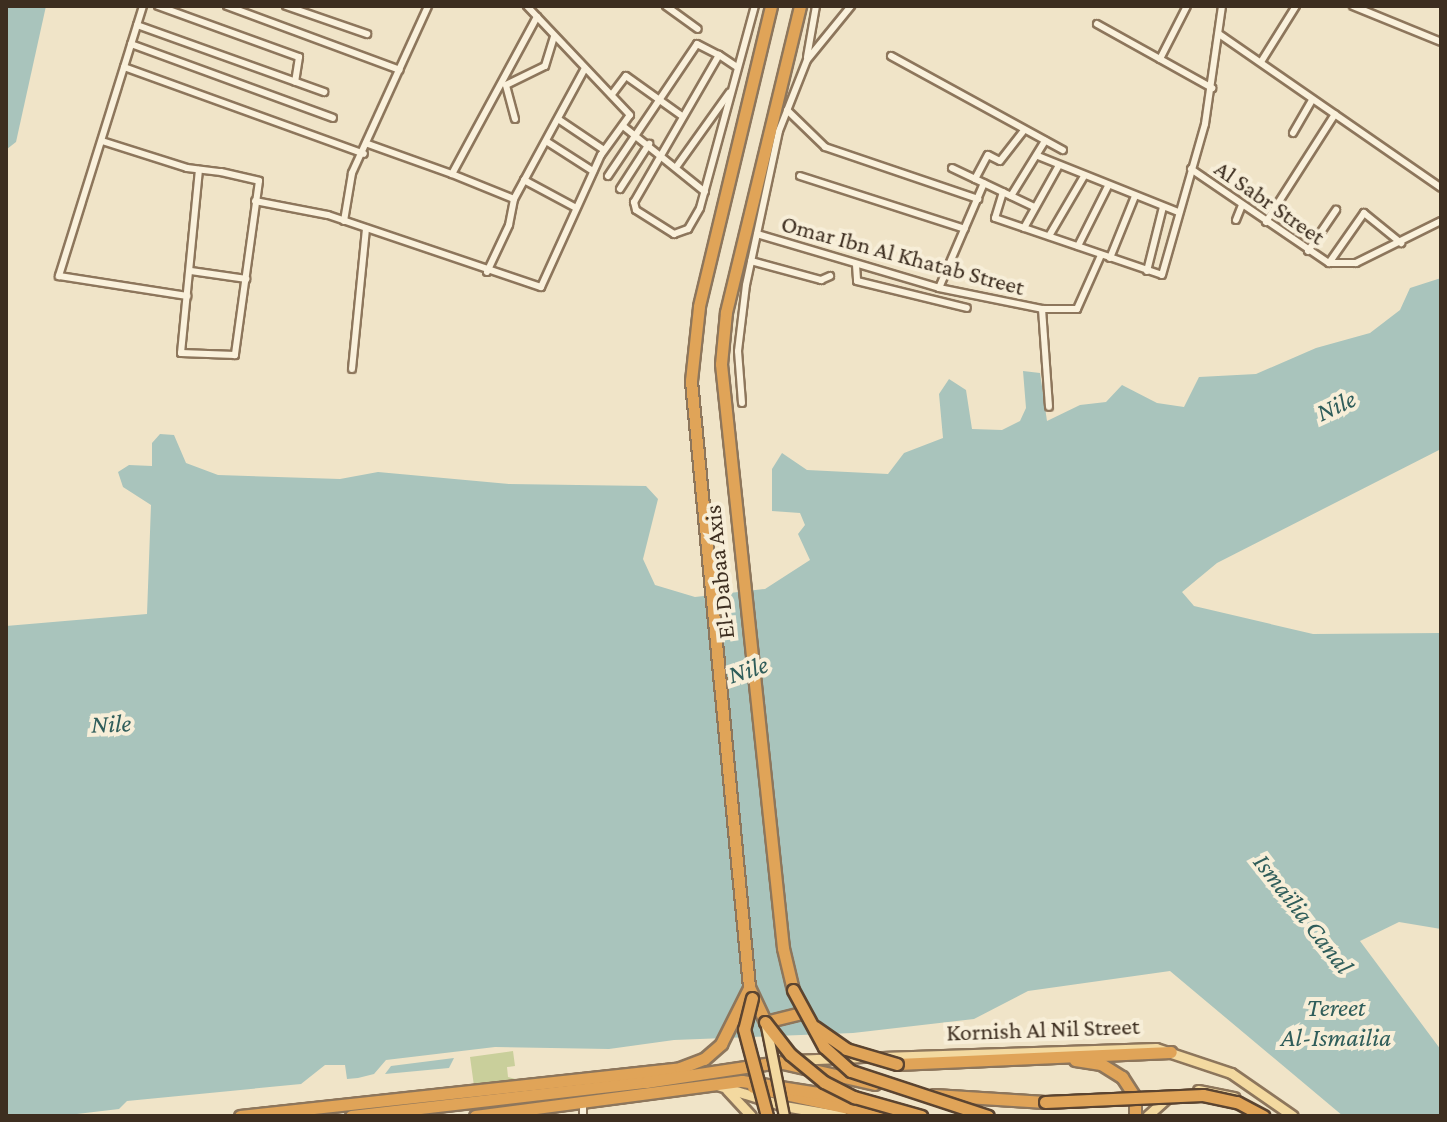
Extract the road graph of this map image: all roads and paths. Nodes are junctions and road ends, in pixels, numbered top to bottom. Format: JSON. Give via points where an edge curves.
{"nodes":[{"id":1,"x":143,"y":6,"type":"edge"},
{"id":2,"x":158,"y":6,"type":"edge"},
{"id":3,"x":227,"y":6,"type":"edge"},
{"id":4,"x":286,"y":6,"type":"edge"},
{"id":5,"x":428,"y":6,"type":"edge"},
{"id":6,"x":527,"y":6,"type":"edge"},
{"id":7,"x":666,"y":6,"type":"edge"},
{"id":8,"x":755,"y":6,"type":"edge"},
{"id":9,"x":771,"y":6,"type":"edge"},
{"id":10,"x":800,"y":6,"type":"edge"},
{"id":11,"x":816,"y":6,"type":"edge"},
{"id":12,"x":851,"y":6,"type":"edge"},
{"id":13,"x":1187,"y":6,"type":"edge"},
{"id":14,"x":1222,"y":6,"type":"edge"},
{"id":15,"x":1296,"y":6,"type":"edge"},
{"id":16,"x":1353,"y":6,"type":"edge"},
{"id":17,"x":537,"y":17,"type":"junction"},
{"id":18,"x":1097,"y":24,"type":"dead end"},
{"id":19,"x":137,"y":25,"type":"junction"},
{"id":20,"x":698,"y":29,"type":"dead end"},
{"id":21,"x":367,"y":34,"type":"dead end"},
{"id":22,"x":1219,"y":34,"type":"junction"},
{"id":23,"x":554,"y":37,"type":"junction"},
{"id":24,"x":1441,"y":42,"type":"edge"},
{"id":25,"x":131,"y":44,"type":"junction"},
{"id":26,"x":719,"y":55,"type":"junction"},
{"id":27,"x":891,"y":56,"type":"dead end"},
{"id":28,"x":1160,"y":59,"type":"junction"},
{"id":29,"x":807,"y":60,"type":"junction"},
{"id":30,"x":1261,"y":62,"type":"junction"},
{"id":31,"x":124,"y":67,"type":"junction"},
{"id":32,"x":737,"y":67,"type":"junction"},
{"id":33,"x":585,"y":68,"type":"junction"},
{"id":34,"x":400,"y":70,"type":"junction"},
{"id":35,"x":295,"y":82,"type":"junction"},
{"id":36,"x":1212,"y":88,"type":"junction"},
{"id":37,"x":732,"y":90,"type":"junction"},
{"id":38,"x":324,"y":92,"type":"dead end"},
{"id":39,"x":613,"y":93,"type":"junction"},
{"id":40,"x":1313,"y":99,"type":"junction"},
{"id":41,"x":661,"y":102,"type":"junction"},
{"id":42,"x":787,"y":110,"type":"junction"},
{"id":43,"x":1335,"y":114,"type":"junction"},
{"id":44,"x":682,"y":116,"type":"junction"},
{"id":45,"x":333,"y":118,"type":"dead end"},
{"id":46,"x":515,"y":119,"type":"dead end"},
{"id":47,"x":558,"y":119,"type":"junction"},
{"id":48,"x":623,"y":126,"type":"junction"},
{"id":49,"x":1024,"y":130,"type":"junction"},
{"id":50,"x":1293,"y":133,"type":"dead end"},
{"id":51,"x":637,"y":135,"type":"junction"},
{"id":52,"x":102,"y":141,"type":"junction"},
{"id":53,"x":546,"y":141,"type":"junction"},
{"id":54,"x":1045,"y":141,"type":"junction"},
{"id":55,"x":368,"y":144,"type":"junction"},
{"id":56,"x":649,"y":144,"type":"junction"},
{"id":57,"x":604,"y":150,"type":"junction"},
{"id":58,"x":1063,"y":150,"type":"dead end"},
{"id":59,"x":660,"y":153,"type":"junction"},
{"id":60,"x":364,"y":154,"type":"junction"},
{"id":61,"x":1038,"y":156,"type":"junction"},
{"id":62,"x":1059,"y":165,"type":"junction"},
{"id":63,"x":677,"y":166,"type":"junction"},
{"id":64,"x":952,"y":168,"type":"dead end"},
{"id":65,"x":1191,"y":169,"type":"junction"},
{"id":66,"x":199,"y":170,"type":"junction"},
{"id":67,"x":593,"y":171,"type":"junction"},
{"id":68,"x":452,"y":174,"type":"junction"},
{"id":69,"x":608,"y":176,"type":"dead end"},
{"id":70,"x":800,"y":176,"type":"dead end"},
{"id":71,"x":1084,"y":176,"type":"junction"},
{"id":72,"x":975,"y":179,"type":"junction"},
{"id":73,"x":524,"y":180,"type":"junction"},
{"id":74,"x":984,"y":183,"type":"junction"},
{"id":75,"x":1108,"y":186,"type":"junction"},
{"id":76,"x":1441,"y":188,"type":"edge"},
{"id":77,"x":620,"y":189,"type":"dead end"},
{"id":78,"x":705,"y":192,"type":"junction"},
{"id":79,"x":1003,"y":192,"type":"junction"},
{"id":80,"x":1011,"y":196,"type":"junction"},
{"id":81,"x":1135,"y":196,"type":"junction"},
{"id":82,"x":514,"y":199,"type":"junction"},
{"id":83,"x":978,"y":199,"type":"junction"},
{"id":84,"x":255,"y":201,"type":"junction"},
{"id":85,"x":1242,"y":205,"type":"junction"},
{"id":86,"x":1034,"y":207,"type":"junction"},
{"id":87,"x":1163,"y":207,"type":"junction"},
{"id":88,"x":576,"y":208,"type":"junction"},
{"id":89,"x":1336,"y":210,"type":"dead end"},
{"id":90,"x":1178,"y":212,"type":"junction"},
{"id":91,"x":1236,"y":220,"type":"dead end"},
{"id":92,"x":344,"y":221,"type":"junction"},
{"id":93,"x":1441,"y":221,"type":"edge"},
{"id":94,"x":1266,"y":222,"type":"junction"},
{"id":95,"x":1024,"y":228,"type":"junction"},
{"id":96,"x":366,"y":229,"type":"junction"},
{"id":97,"x":965,"y":229,"type":"junction"},
{"id":98,"x":757,"y":234,"type":"junction"},
{"id":99,"x":1049,"y":236,"type":"junction"},
{"id":100,"x":1401,"y":243,"type":"junction"},
{"id":101,"x":1078,"y":246,"type":"junction"},
{"id":102,"x":1308,"y":251,"type":"junction"},
{"id":103,"x":1101,"y":255,"type":"junction"},
{"id":104,"x":1110,"y":258,"type":"junction"},
{"id":105,"x":751,"y":261,"type":"junction"},
{"id":106,"x":1329,"y":263,"type":"junction"},
{"id":107,"x":856,"y":265,"type":"junction"},
{"id":108,"x":191,"y":271,"type":"junction"},
{"id":109,"x":1147,"y":271,"type":"junction"},
{"id":110,"x":487,"y":272,"type":"junction"},
{"id":111,"x":830,"y":276,"type":"dead end"},
{"id":112,"x":246,"y":279,"type":"junction"},
{"id":113,"x":939,"y":288,"type":"junction"},
{"id":114,"x":187,"y":296,"type":"junction"},
{"id":115,"x":967,"y":308,"type":"dead end"},
{"id":116,"x":1042,"y":309,"type":"junction"},
{"id":117,"x":352,"y":369,"type":"dead end"},
{"id":118,"x":742,"y":403,"type":"dead end"},
{"id":119,"x":1049,"y":407,"type":"dead end"},
{"id":120,"x":750,"y":993,"type":"junction"},
{"id":121,"x":802,"y":1013,"type":"junction"},
{"id":122,"x":765,"y":1022,"type":"junction"},
{"id":123,"x":1171,"y":1052,"type":"junction"},
{"id":124,"x":1047,"y":1056,"type":"junction"},
{"id":125,"x":778,"y":1062,"type":"junction"},
{"id":126,"x":742,"y":1081,"type":"junction"},
{"id":127,"x":720,"y":1086,"type":"junction"},
{"id":128,"x":927,"y":1095,"type":"junction"},
{"id":129,"x":583,"y":1103,"type":"junction"},
{"id":130,"x":816,"y":1114,"type":"edge"},
{"id":131,"x":240,"y":1116,"type":"edge"},
{"id":132,"x":351,"y":1116,"type":"edge"},
{"id":133,"x":475,"y":1116,"type":"edge"},
{"id":134,"x":583,"y":1116,"type":"edge"},
{"id":135,"x":751,"y":1116,"type":"edge"},
{"id":136,"x":767,"y":1116,"type":"edge"},
{"id":137,"x":784,"y":1116,"type":"edge"},
{"id":138,"x":842,"y":1116,"type":"edge"},
{"id":139,"x":884,"y":1116,"type":"edge"},
{"id":140,"x":921,"y":1116,"type":"edge"},
{"id":141,"x":970,"y":1116,"type":"edge"},
{"id":142,"x":988,"y":1116,"type":"edge"},
{"id":143,"x":1135,"y":1116,"type":"edge"},
{"id":144,"x":1147,"y":1116,"type":"edge"},
{"id":145,"x":1263,"y":1116,"type":"edge"},
{"id":146,"x":1269,"y":1116,"type":"edge"},
{"id":147,"x":1293,"y":1116,"type":"edge"}],
"edges":[{"from":1,"to":19,"type":"street"},
{"from":2,"to":35,"type":"street","via":[[299,57]]},
{"from":3,"to":34,"type":"street"},
{"from":4,"to":21,"type":"street"},
{"from":5,"to":34,"type":"street"},
{"from":6,"to":17,"type":"street"},
{"from":7,"to":20,"type":"street"},
{"from":8,"to":32,"type":"street"},
{"from":9,"to":120,"type":"highway","name":"El-Dabaa Axis","via":[[699,307],[691,381]]},
{"from":10,"to":121,"type":"highway","name":"El-Dabaa Axis","bridge":true,"via":[[726,312],[721,364],[783,948]]},
{"from":11,"to":29,"type":"street"},
{"from":12,"to":29,"type":"street"},
{"from":13,"to":28,"type":"street"},
{"from":14,"to":22,"type":"street"},
{"from":15,"to":30,"type":"street"},
{"from":16,"to":24,"type":"street"},
{"from":17,"to":23,"type":"street"},
{"from":17,"to":68,"type":"street"},
{"from":18,"to":28,"type":"street"},
{"from":19,"to":25,"type":"street"},
{"from":19,"to":35,"type":"street"},
{"from":22,"to":30,"type":"street"},
{"from":22,"to":36,"type":"street"},
{"from":23,"to":33,"type":"street"},
{"from":23,"to":46,"type":"street","via":[[545,66],[506,85]]},
{"from":25,"to":31,"type":"street"},
{"from":25,"to":45,"type":"street"},
{"from":26,"to":32,"type":"street"},
{"from":26,"to":41,"type":"street","via":[[698,43]]},
{"from":26,"to":44,"type":"street"},
{"from":27,"to":49,"type":"street"},
{"from":28,"to":36,"type":"street"},
{"from":29,"to":42,"type":"street"},
{"from":30,"to":40,"type":"street"},
{"from":31,"to":52,"type":"street"},
{"from":31,"to":60,"type":"street"},
{"from":32,"to":37,"type":"street"},
{"from":33,"to":39,"type":"street"},
{"from":33,"to":47,"type":"street"},
{"from":34,"to":55,"type":"street"},
{"from":35,"to":38,"type":"street"},
{"from":36,"to":65,"type":"street"},
{"from":37,"to":63,"type":"street"},
{"from":37,"to":78,"type":"street"},
{"from":39,"to":41,"type":"street","via":[[626,76]]},
{"from":39,"to":48,"type":"street","via":[[629,112]]},
{"from":40,"to":43,"type":"street"},
{"from":40,"to":50,"type":"street"},
{"from":41,"to":44,"type":"street"},
{"from":41,"to":51,"type":"street"},
{"from":42,"to":83,"type":"street","via":[[825,147]]},
{"from":42,"to":98,"type":"street"},
{"from":43,"to":76,"type":"street"},
{"from":43,"to":94,"type":"street"},
{"from":44,"to":59,"type":"street"},
{"from":47,"to":53,"type":"street"},
{"from":47,"to":57,"type":"street"},
{"from":48,"to":51,"type":"street"},
{"from":48,"to":57,"type":"street"},
{"from":49,"to":54,"type":"street"},
{"from":49,"to":72,"type":"street","via":[[1000,161],[988,155]]},
{"from":51,"to":56,"type":"street"},
{"from":51,"to":69,"type":"street"},
{"from":52,"to":66,"type":"street"},
{"from":52,"to":114,"type":"street","via":[[59,276]]},
{"from":53,"to":67,"type":"street"},
{"from":53,"to":73,"type":"street"},
{"from":54,"to":58,"type":"street"},
{"from":54,"to":61,"type":"street"},
{"from":55,"to":60,"type":"street"},
{"from":55,"to":68,"type":"street"},
{"from":56,"to":59,"type":"street"},
{"from":56,"to":77,"type":"street"},
{"from":57,"to":67,"type":"street"},
{"from":59,"to":63,"type":"street"},
{"from":59,"to":78,"type":"street","via":[[634,202],[636,210],[681,234],[695,218]]},
{"from":60,"to":92,"type":"street","via":[[348,183]]},
{"from":61,"to":62,"type":"street"},
{"from":61,"to":80,"type":"street"},
{"from":62,"to":71,"type":"street"},
{"from":62,"to":86,"type":"street"},
{"from":63,"to":78,"type":"street"},
{"from":64,"to":72,"type":"street"},
{"from":65,"to":85,"type":"street","name":"Al Sabr Street"},
{"from":65,"to":90,"type":"street"},
{"from":66,"to":84,"type":"street","via":[[258,180]]},
{"from":66,"to":108,"type":"street"},
{"from":67,"to":88,"type":"street"},
{"from":68,"to":82,"type":"street"},
{"from":70,"to":97,"type":"street"},
{"from":71,"to":75,"type":"street"},
{"from":71,"to":99,"type":"street"},
{"from":72,"to":74,"type":"street"},
{"from":73,"to":82,"type":"street"},
{"from":73,"to":88,"type":"street"},
{"from":74,"to":79,"type":"street"},
{"from":74,"to":83,"type":"street"},
{"from":75,"to":81,"type":"street"},
{"from":75,"to":101,"type":"street"},
{"from":79,"to":80,"type":"street"},
{"from":79,"to":95,"type":"street","via":[[995,218]]},
{"from":80,"to":86,"type":"street"},
{"from":81,"to":87,"type":"street"},
{"from":81,"to":104,"type":"street"},
{"from":82,"to":110,"type":"street","via":[[509,225]]},
{"from":83,"to":97,"type":"street"},
{"from":84,"to":92,"type":"street"},
{"from":84,"to":112,"type":"street"},
{"from":85,"to":91,"type":"street"},
{"from":85,"to":94,"type":"street","name":"Al Sabr Street"},
{"from":86,"to":95,"type":"street"},
{"from":87,"to":90,"type":"street"},
{"from":87,"to":109,"type":"street"},
{"from":88,"to":110,"type":"street","via":[[541,287]]},
{"from":89,"to":102,"type":"street"},
{"from":90,"to":109,"type":"street","via":[[1165,271],[1159,276]]},
{"from":92,"to":96,"type":"street"},
{"from":93,"to":100,"type":"street"},
{"from":94,"to":102,"type":"street","name":"Al Sabr Street"},
{"from":95,"to":99,"type":"street"},
{"from":96,"to":110,"type":"street"},
{"from":96,"to":117,"type":"street"},
{"from":97,"to":113,"type":"street"},
{"from":98,"to":105,"type":"street"},
{"from":98,"to":107,"type":"street","name":"Omar Ibn Al Khatab Street"},
{"from":99,"to":101,"type":"street"},
{"from":100,"to":106,"type":"street","via":[[1356,263]]},
{"from":100,"to":106,"type":"street","via":[[1364,213]]},
{"from":101,"to":103,"type":"street"},
{"from":102,"to":106,"type":"street","name":"Al Sabr Street"},
{"from":103,"to":104,"type":"street"},
{"from":103,"to":116,"type":"street","name":"Omar Ibn Al Khatab Street","via":[[1079,308]]},
{"from":104,"to":109,"type":"street"},
{"from":105,"to":111,"type":"street","via":[[823,281]]},
{"from":105,"to":118,"type":"street","via":[[738,351]]},
{"from":107,"to":113,"type":"street","name":"Omar Ibn Al Khatab Street"},
{"from":107,"to":115,"type":"street","via":[[857,281]]},
{"from":108,"to":112,"type":"street"},
{"from":108,"to":114,"type":"street"},
{"from":112,"to":114,"type":"street","via":[[237,355],[182,355]]},
{"from":113,"to":116,"type":"street","name":"Omar Ibn Al Khatab Street"},
{"from":116,"to":119,"type":"street"},
{"from":120,"to":122,"type":"highway","bridge":true},
{"from":120,"to":131,"type":"highway","via":[[721,1044],[704,1059],[680,1068]]},
{"from":120,"to":136,"type":"highway","bridge":true,"via":[[744,1029]]},
{"from":121,"to":122,"type":"highway"},
{"from":121,"to":124,"type":"highway","bridge":true,"via":[[831,1040],[879,1061]]},
{"from":121,"to":128,"type":"highway","name":"El-Dabaa Axis","bridge":true,"via":[[824,1047],[851,1071]]},
{"from":122,"to":137,"type":"main road","bridge":true},
{"from":122,"to":140,"type":"highway","bridge":true,"via":[[798,1062],[824,1082],[854,1097]]},
{"from":123,"to":124,"type":"highway"},
{"from":123,"to":125,"type":"main road","name":"Kornish Al Nil Street","via":[[1150,1047],[830,1055]]},
{"from":123,"to":147,"type":"main road","name":"Kornish Al Nil Street","via":[[1231,1073]]},
{"from":124,"to":143,"type":"highway","via":[[1101,1064],[1130,1087]]},
{"from":125,"to":132,"type":"highway","name":"Kornish Al Nil Street"},
{"from":125,"to":141,"type":"highway","name":"Kornish Al Nil Street","via":[[837,1073]]},
{"from":126,"to":127,"type":"highway"},
{"from":126,"to":139,"type":"highway"},
{"from":126,"to":140,"type":"highway","via":[[794,1086]]},
{"from":127,"to":129,"type":"highway"},
{"from":127,"to":130,"type":"main road"},
{"from":127,"to":135,"type":"main road"},
{"from":128,"to":142,"type":"highway","name":"El-Dabaa Axis","bridge":true},
{"from":128,"to":145,"type":"highway","bridge":true,"via":[[1045,1102],[1203,1095],[1237,1102]]},
{"from":129,"to":133,"type":"highway"},
{"from":129,"to":134,"type":"street"},
{"from":130,"to":138,"type":"main road"},
{"from":144,"to":146,"type":"main road","via":[[1169,1096],[1195,1090],[1232,1096]]}]}
